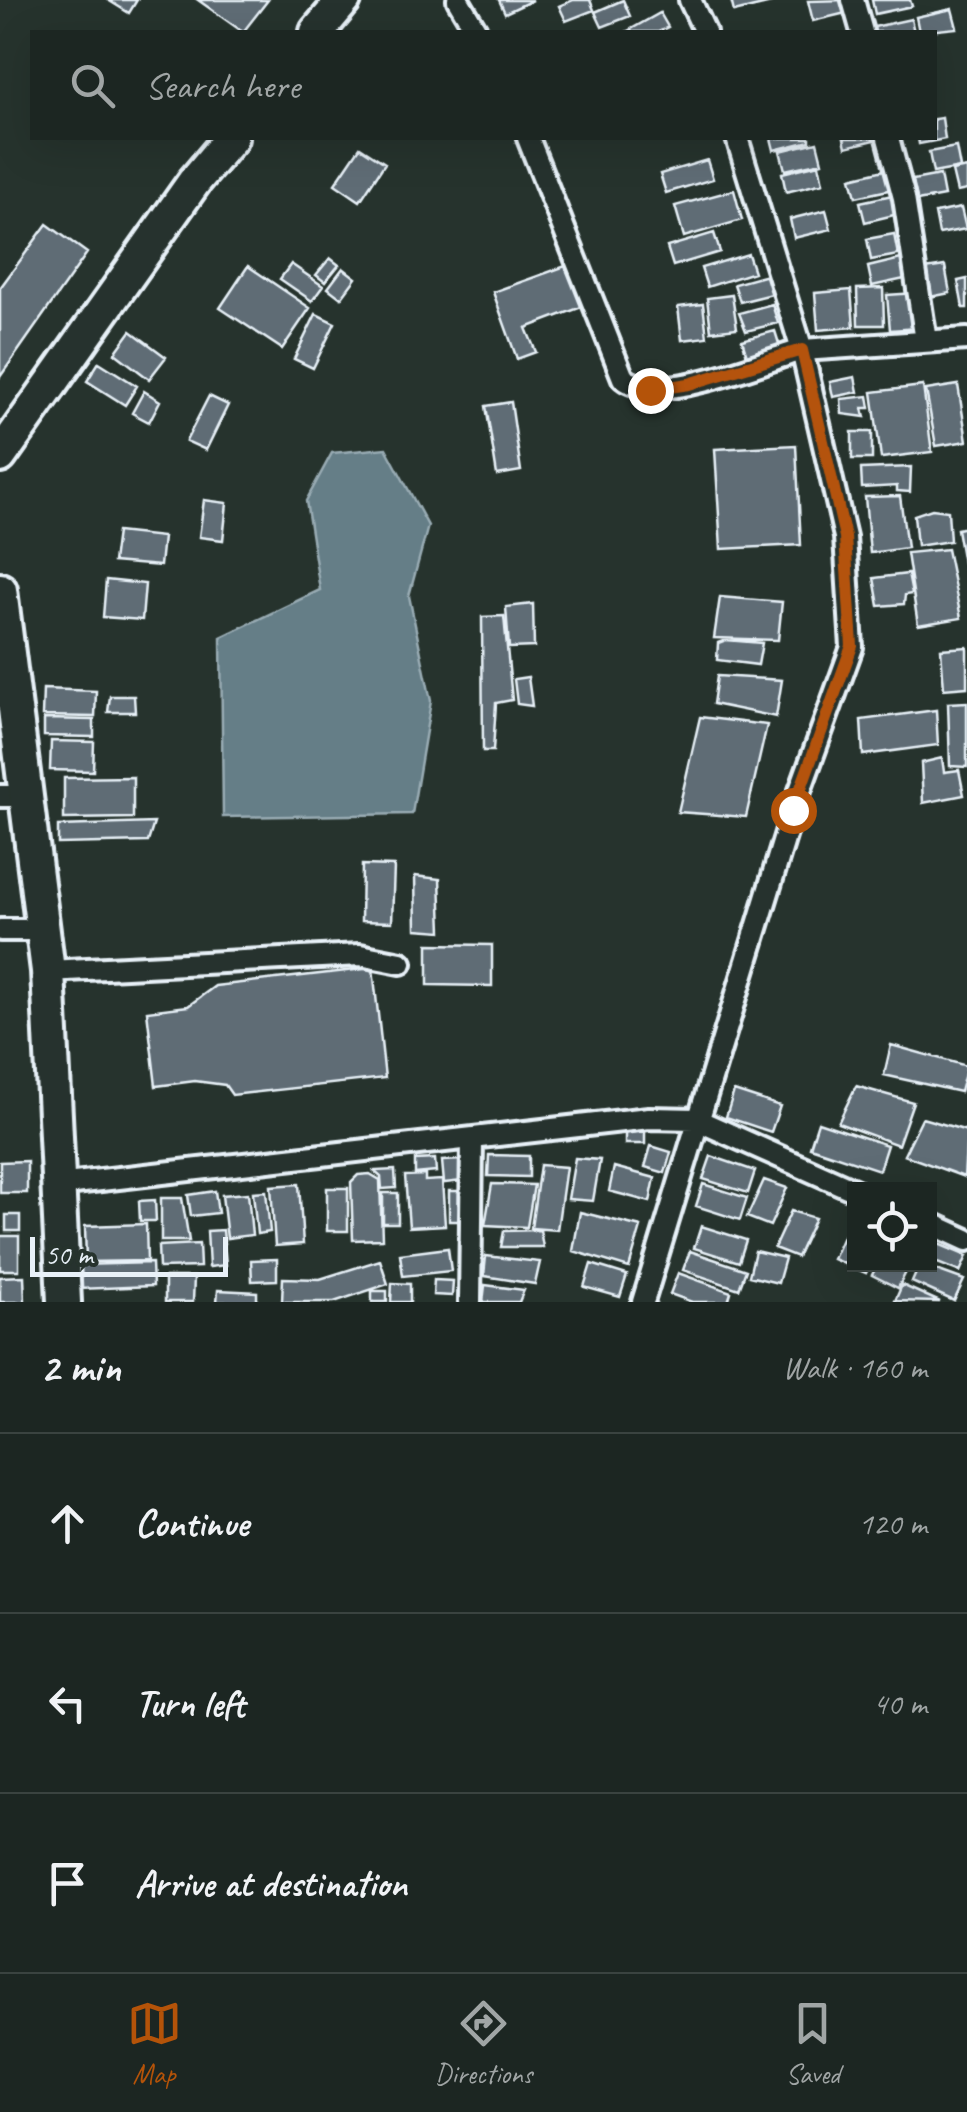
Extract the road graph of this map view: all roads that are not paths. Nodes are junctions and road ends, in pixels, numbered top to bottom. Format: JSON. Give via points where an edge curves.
{"nodes":[{"id":1,"x":344,"y":0,"type":"edge"},
{"id":2,"x":458,"y":0,"type":"edge"},
{"id":3,"x":690,"y":0,"type":"edge"},
{"id":4,"x":853,"y":0,"type":"edge"},
{"id":5,"x":319,"y":30,"type":"edge"},
{"id":6,"x":476,"y":30,"type":"edge"},
{"id":7,"x":704,"y":30,"type":"edge"},
{"id":8,"x":861,"y":30,"type":"edge"},
{"id":9,"x":229,"y":140,"type":"edge"},
{"id":10,"x":529,"y":140,"type":"edge"},
{"id":11,"x":738,"y":140,"type":"edge"},
{"id":12,"x":889,"y":140,"type":"edge"},
{"id":13,"x":967,"y":339,"type":"edge"},
{"id":14,"x":926,"y":342,"type":"junction"},
{"id":15,"x":802,"y":350,"type":"junction"},
{"id":16,"x":0,"y":456,"type":"edge"},
{"id":17,"x":0,"y":590,"type":"edge"},
{"id":18,"x":13,"y":796,"type":"edge"},
{"id":19,"x":0,"y":930,"type":"edge"},
{"id":20,"x":42,"y":930,"type":"junction"},
{"id":21,"x":400,"y":963,"type":"dead end"},
{"id":22,"x":48,"y":971,"type":"junction"},
{"id":23,"x":695,"y":1119,"type":"junction"},
{"id":24,"x":472,"y":1140,"type":"junction"},
{"id":25,"x":57,"y":1185,"type":"junction"},
{"id":26,"x":847,"y":1187,"type":"edge"},
{"id":27,"x":937,"y":1226,"type":"edge"},
{"id":28,"x":967,"y":1240,"type":"edge"},
{"id":29,"x":64,"y":1302,"type":"edge"},
{"id":30,"x":470,"y":1302,"type":"edge"},
{"id":31,"x":643,"y":1302,"type":"edge"}],
"edges":[{"from":1,"to":5,"type":"main road"},
{"from":2,"to":6,"type":"street"},
{"from":3,"to":7,"type":"street"},
{"from":4,"to":8,"type":"street"},
{"from":9,"to":16,"type":"main road"},
{"from":10,"to":15,"type":"street","via":[[623,378],[634,387],[689,384]]},
{"from":11,"to":15,"type":"street"},
{"from":12,"to":14,"type":"street"},
{"from":13,"to":14,"type":"street"},
{"from":14,"to":15,"type":"street"},
{"from":15,"to":23,"type":"street","via":[[845,537],[852,646]]},
{"from":17,"to":18,"type":"main road"},
{"from":18,"to":20,"type":"main road"},
{"from":19,"to":20,"type":"street"},
{"from":20,"to":22,"type":"main road"},
{"from":21,"to":22,"type":"street","via":[[360,956]]},
{"from":22,"to":25,"type":"main road"},
{"from":23,"to":24,"type":"street","via":[[649,1118]]},
{"from":23,"to":26,"type":"street"},
{"from":23,"to":31,"type":"street"},
{"from":24,"to":25,"type":"street"},
{"from":24,"to":30,"type":"street"},
{"from":25,"to":29,"type":"main road"},
{"from":27,"to":28,"type":"street"}]}
